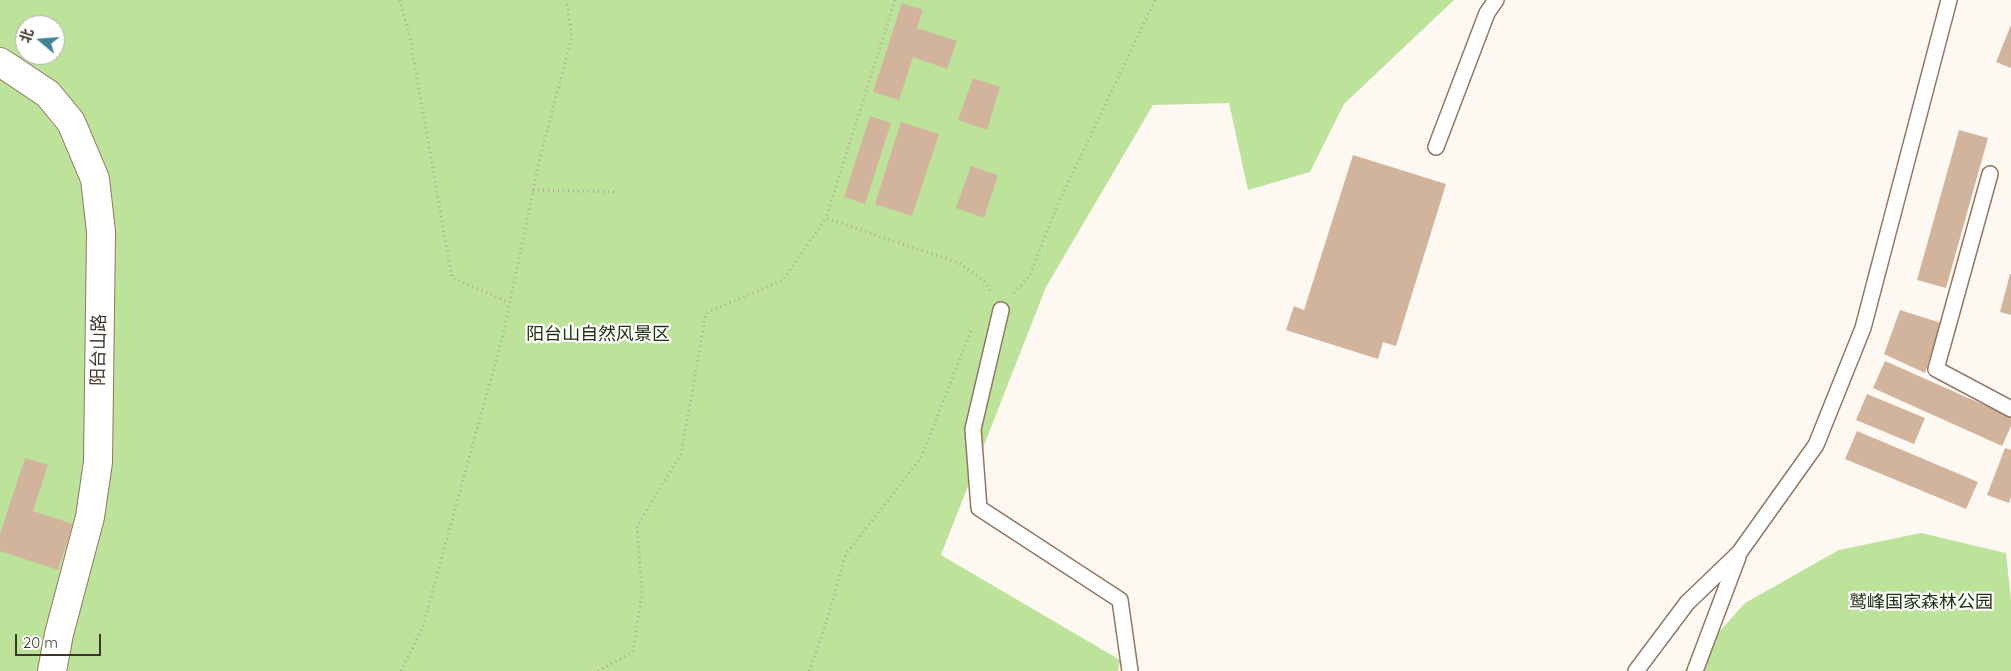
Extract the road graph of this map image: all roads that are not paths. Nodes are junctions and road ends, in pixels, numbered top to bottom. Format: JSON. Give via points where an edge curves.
{"nodes":[{"id":1,"x":1496,"y":0,"type":"edge"},
{"id":2,"x":1949,"y":0,"type":"edge"},
{"id":3,"x":0,"y":62,"type":"edge"},
{"id":4,"x":1436,"y":148,"type":"dead end"},
{"id":5,"x":1990,"y":174,"type":"dead end"},
{"id":6,"x":1001,"y":310,"type":"road end"},
{"id":7,"x":2011,"y":409,"type":"edge"},
{"id":8,"x":1740,"y":553,"type":"junction"},
{"id":9,"x":52,"y":671,"type":"edge"},
{"id":10,"x":1130,"y":671,"type":"edge"},
{"id":11,"x":1636,"y":671,"type":"edge"},
{"id":12,"x":1695,"y":671,"type":"edge"}],
"edges":[{"from":1,"to":4,"type":"lane","via":[[1487,13]]},
{"from":2,"to":8,"type":"lane","via":[[1863,328],[1816,445]]},
{"from":3,"to":9,"type":"street","name":"阳台山路","via":[[48,94],[71,122],[95,179],[101,232],[98,462],[90,516]]},
{"from":5,"to":7,"type":"lane","via":[[1936,369]]},
{"from":6,"to":10,"type":"lane","via":[[973,429],[979,508],[1120,600]]},
{"from":8,"to":11,"type":"lane","via":[[1687,603]]},
{"from":8,"to":12,"type":"lane"}]}
